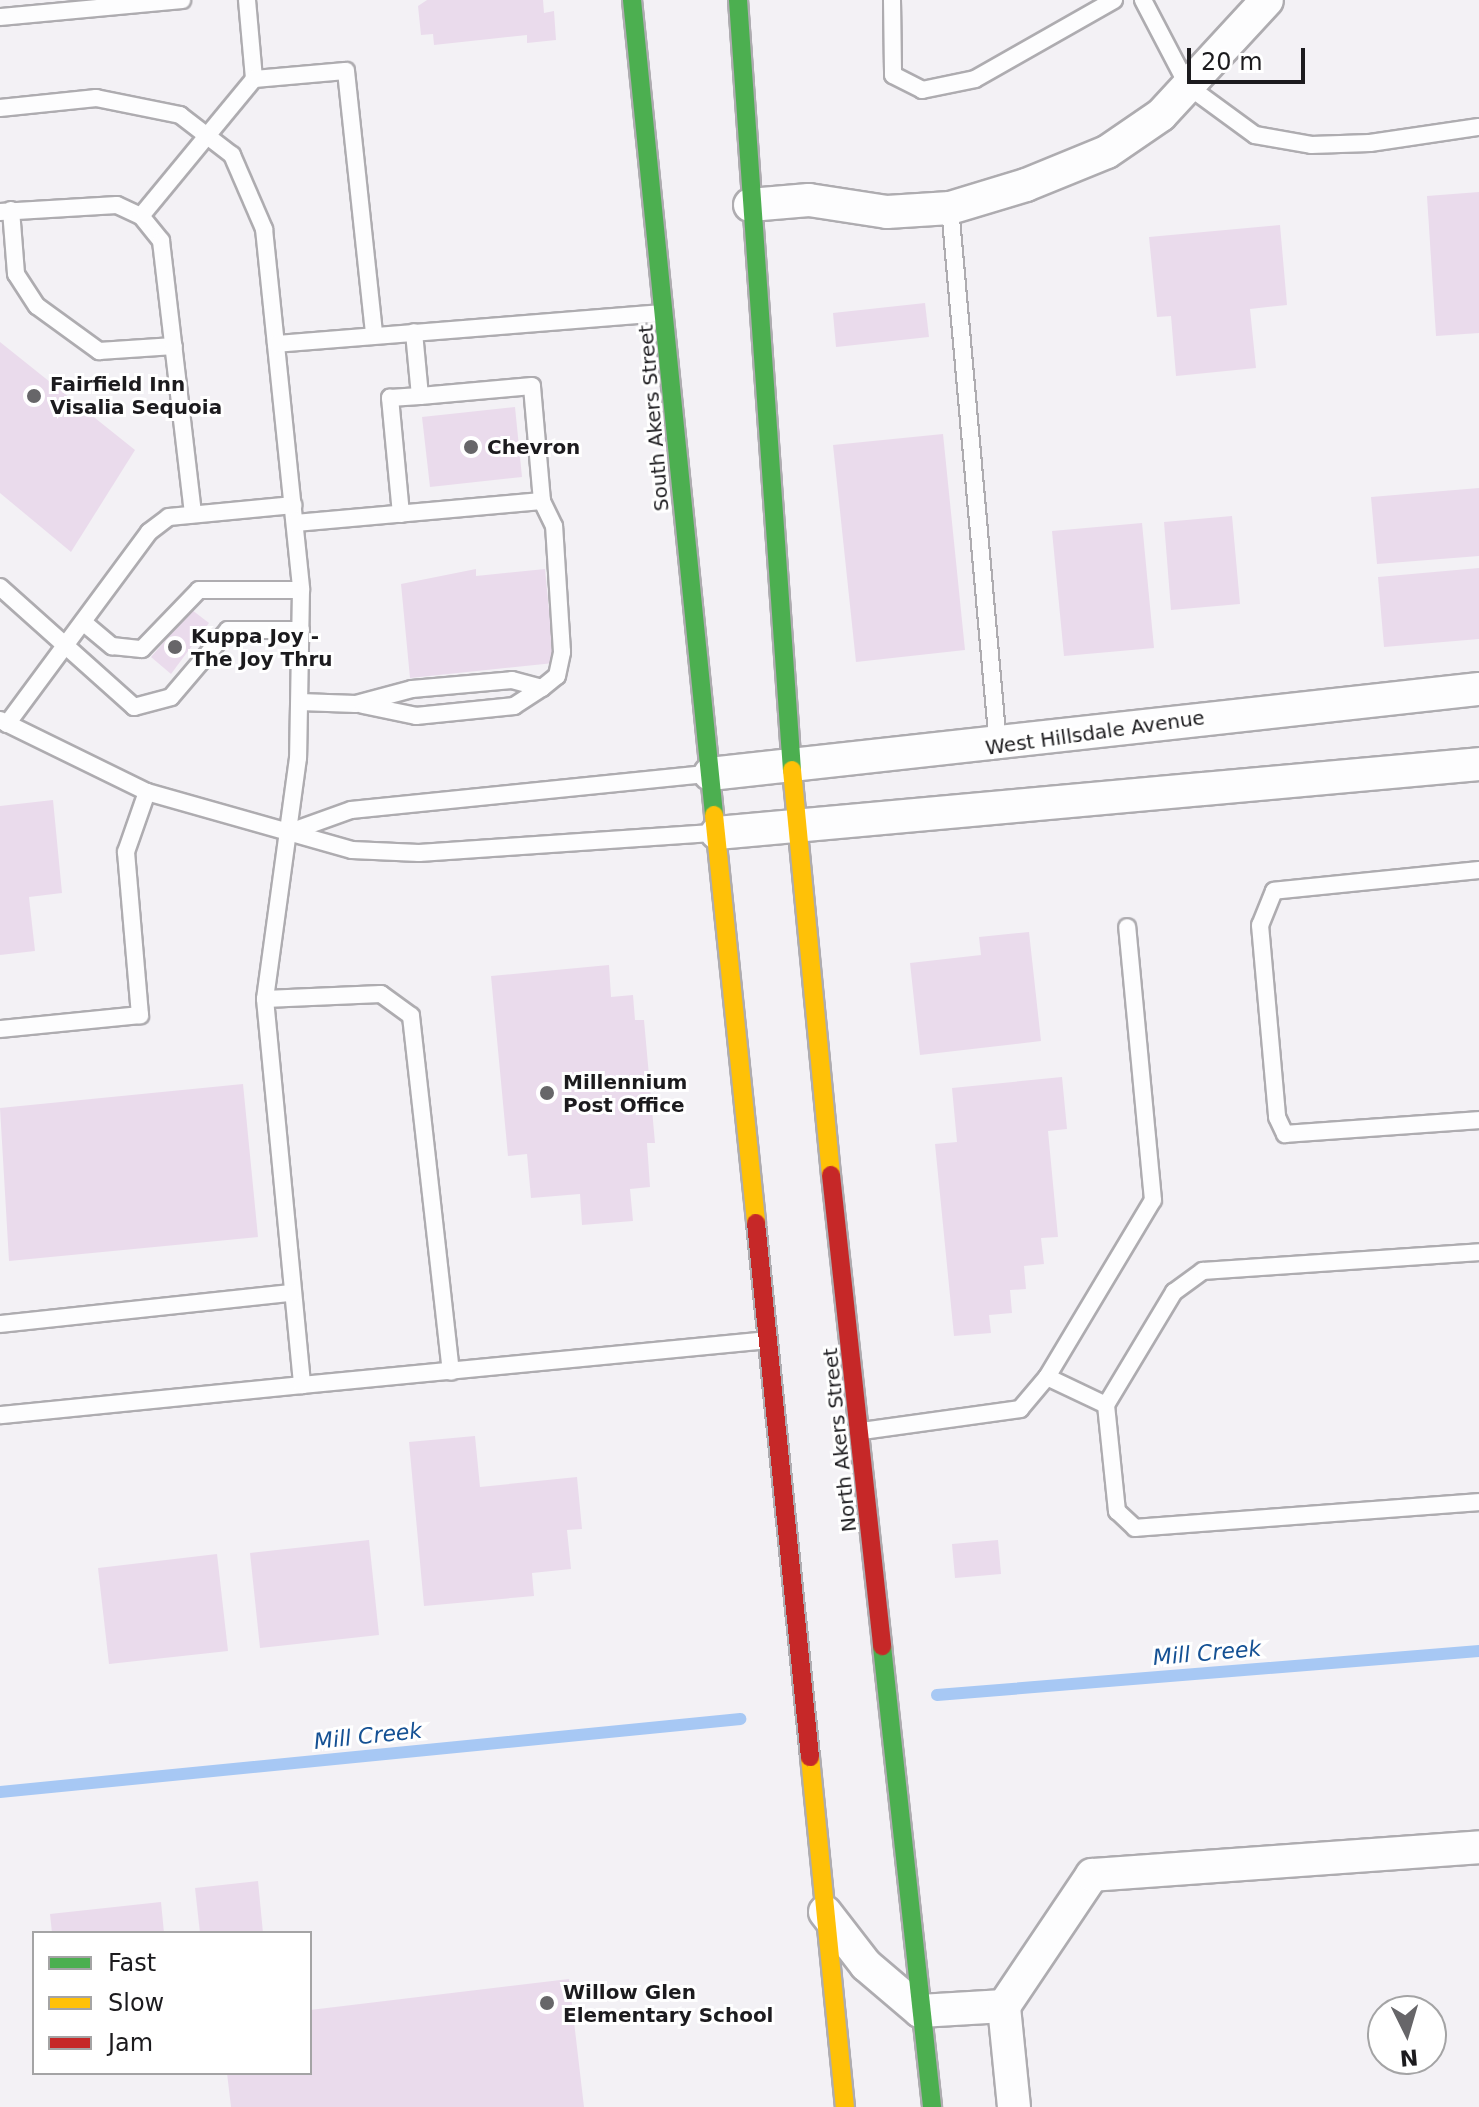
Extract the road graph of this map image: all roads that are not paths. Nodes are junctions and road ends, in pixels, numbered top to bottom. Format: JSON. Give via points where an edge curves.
{"nodes":[{"id":1,"x":182,"y":0,"type":"edge"},
{"id":2,"x":247,"y":0,"type":"edge"},
{"id":3,"x":632,"y":0,"type":"edge"},
{"id":4,"x":738,"y":0,"type":"edge"},
{"id":5,"x":892,"y":0,"type":"edge"},
{"id":6,"x":1114,"y":0,"type":"edge"},
{"id":7,"x":1143,"y":0,"type":"edge"},
{"id":8,"x":1267,"y":0,"type":"edge"},
{"id":9,"x":0,"y":17,"type":"edge"},
{"id":10,"x":254,"y":79,"type":"junction"},
{"id":11,"x":1188,"y":86,"type":"junction"},
{"id":12,"x":0,"y":108,"type":"edge"},
{"id":13,"x":1479,"y":127,"type":"edge"},
{"id":14,"x":209,"y":132,"type":"junction"},
{"id":15,"x":750,"y":205,"type":"junction"},
{"id":16,"x":950,"y":208,"type":"junction"},
{"id":17,"x":6,"y":211,"type":"edge"},
{"id":18,"x":141,"y":216,"type":"junction"},
{"id":19,"x":666,"y":312,"type":"junction"},
{"id":20,"x":414,"y":332,"type":"junction"},
{"id":21,"x":374,"y":335,"type":"junction"},
{"id":22,"x":276,"y":344,"type":"junction"},
{"id":23,"x":174,"y":346,"type":"junction"},
{"id":24,"x":420,"y":396,"type":"junction"},
{"id":25,"x":542,"y":501,"type":"junction"},
{"id":26,"x":293,"y":505,"type":"junction"},
{"id":27,"x":193,"y":514,"type":"junction"},
{"id":28,"x":401,"y":514,"type":"junction"},
{"id":29,"x":295,"y":523,"type":"junction"},
{"id":30,"x":0,"y":587,"type":"edge"},
{"id":31,"x":301,"y":590,"type":"junction"},
{"id":32,"x":83,"y":622,"type":"junction"},
{"id":33,"x":301,"y":630,"type":"junction"},
{"id":34,"x":65,"y":641,"type":"junction"},
{"id":35,"x":542,"y":688,"type":"junction"},
{"id":36,"x":1479,"y":689,"type":"edge"},
{"id":37,"x":300,"y":702,"type":"junction"},
{"id":38,"x":356,"y":704,"type":"junction"},
{"id":39,"x":3,"y":722,"type":"edge"},
{"id":40,"x":999,"y":747,"type":"junction"},
{"id":41,"x":1479,"y":764,"type":"edge"},
{"id":42,"x":790,"y":767,"type":"junction"},
{"id":43,"x":710,"y":774,"type":"junction"},
{"id":44,"x":147,"y":792,"type":"junction"},
{"id":45,"x":795,"y":825,"type":"junction"},
{"id":46,"x":287,"y":833,"type":"junction"},
{"id":47,"x":717,"y":833,"type":"junction"},
{"id":48,"x":1479,"y":870,"type":"edge"},
{"id":49,"x":1127,"y":927,"type":"dead end"},
{"id":50,"x":265,"y":999,"type":"junction"},
{"id":51,"x":0,"y":1029,"type":"edge"},
{"id":52,"x":1479,"y":1120,"type":"edge"},
{"id":53,"x":1479,"y":1252,"type":"edge"},
{"id":54,"x":292,"y":1293,"type":"junction"},
{"id":55,"x":0,"y":1324,"type":"edge"},
{"id":56,"x":769,"y":1339,"type":"junction"},
{"id":57,"x":451,"y":1372,"type":"junction"},
{"id":58,"x":1047,"y":1377,"type":"junction"},
{"id":59,"x":302,"y":1385,"type":"junction"},
{"id":60,"x":1106,"y":1405,"type":"junction"},
{"id":61,"x":0,"y":1415,"type":"edge"},
{"id":62,"x":861,"y":1432,"type":"junction"},
{"id":63,"x":1479,"y":1502,"type":"edge"},
{"id":64,"x":1479,"y":1847,"type":"edge"},
{"id":65,"x":825,"y":1912,"type":"junction"},
{"id":66,"x":1004,"y":2006,"type":"junction"},
{"id":67,"x":920,"y":2011,"type":"junction"},
{"id":68,"x":845,"y":2107,"type":"edge"},
{"id":69,"x":932,"y":2107,"type":"edge"},
{"id":70,"x":1014,"y":2107,"type":"edge"}],
"edges":[{"from":1,"to":9,"type":"lane"},
{"from":2,"to":10,"type":"lane"},
{"from":3,"to":19,"type":"main road","name":"South Akers Street"},
{"from":4,"to":15,"type":"main road"},
{"from":5,"to":6,"type":"lane","via":[[893,75],[922,90],[975,79]]},
{"from":7,"to":11,"type":"lane"},
{"from":8,"to":11,"type":"street"},
{"from":10,"to":14,"type":"lane"},
{"from":10,"to":21,"type":"lane","via":[[346,71]]},
{"from":11,"to":13,"type":"lane","via":[[1255,135],[1311,145]]},
{"from":11,"to":16,"type":"street","via":[[1107,152]]},
{"from":12,"to":14,"type":"lane","via":[[122,99],[180,115]]},
{"from":14,"to":18,"type":"lane"},
{"from":14,"to":22,"type":"lane","via":[[232,155],[258,207]]},
{"from":15,"to":16,"type":"street","via":[[809,200],[887,212]]},
{"from":15,"to":42,"type":"main road"},
{"from":16,"to":40,"type":"lane"},
{"from":17,"to":18,"type":"lane","via":[[90,203]]},
{"from":17,"to":23,"type":"lane","via":[[16,274],[37,306],[99,351]]},
{"from":18,"to":23,"type":"lane","via":[[161,241]]},
{"from":19,"to":20,"type":"lane"},
{"from":19,"to":43,"type":"main road","name":"South Akers Street"},
{"from":20,"to":21,"type":"lane"},
{"from":20,"to":24,"type":"lane"},
{"from":21,"to":22,"type":"lane"},
{"from":22,"to":26,"type":"lane"},
{"from":23,"to":27,"type":"lane"},
{"from":24,"to":25,"type":"lane","via":[[532,386]]},
{"from":24,"to":28,"type":"lane","via":[[390,398]]},
{"from":25,"to":28,"type":"lane"},
{"from":25,"to":35,"type":"lane","via":[[554,526],[562,652],[557,676]]},
{"from":26,"to":27,"type":"lane"},
{"from":26,"to":29,"type":"lane"},
{"from":27,"to":32,"type":"lane","via":[[169,517],[149,532]]},
{"from":28,"to":29,"type":"lane"},
{"from":29,"to":31,"type":"lane"},
{"from":30,"to":34,"type":"lane"},
{"from":31,"to":32,"type":"lane","via":[[199,590],[142,649],[112,646]]},
{"from":31,"to":33,"type":"lane"},
{"from":32,"to":34,"type":"lane"},
{"from":33,"to":34,"type":"lane","via":[[228,630],[171,697],[134,707]]},
{"from":33,"to":37,"type":"lane"},
{"from":34,"to":39,"type":"lane"},
{"from":35,"to":38,"type":"lane","via":[[512,680],[412,689]]},
{"from":35,"to":38,"type":"lane","via":[[514,706],[416,716]]},
{"from":36,"to":40,"type":"street","name":"West Hillsdale Avenue"},
{"from":37,"to":38,"type":"lane"},
{"from":37,"to":46,"type":"lane"},
{"from":39,"to":44,"type":"lane"},
{"from":40,"to":42,"type":"street","name":"West Hillsdale Avenue"},
{"from":41,"to":45,"type":"street"},
{"from":42,"to":43,"type":"street","name":"West Hillsdale Avenue"},
{"from":42,"to":45,"type":"main road","name":"North Akers Street"},
{"from":43,"to":46,"type":"lane","via":[[351,810]]},
{"from":43,"to":47,"type":"main road","name":"South Akers Street"},
{"from":44,"to":46,"type":"lane"},
{"from":44,"to":51,"type":"lane","via":[[126,852],[140,1015]]},
{"from":45,"to":47,"type":"street"},
{"from":45,"to":62,"type":"main road","name":"North Akers Street"},
{"from":46,"to":47,"type":"lane","via":[[352,850],[419,853]]},
{"from":46,"to":50,"type":"lane"},
{"from":47,"to":56,"type":"main road"},
{"from":48,"to":52,"type":"lane","via":[[1274,891],[1260,925],[1277,1117],[1285,1134]]},
{"from":49,"to":58,"type":"lane","via":[[1153,1200]]},
{"from":50,"to":54,"type":"lane"},
{"from":50,"to":57,"type":"lane","via":[[381,994],[411,1016]]},
{"from":53,"to":60,"type":"lane","via":[[1203,1271],[1174,1292]]},
{"from":54,"to":55,"type":"lane"},
{"from":54,"to":59,"type":"lane"},
{"from":56,"to":57,"type":"lane"},
{"from":56,"to":65,"type":"main road"},
{"from":57,"to":59,"type":"lane"},
{"from":58,"to":60,"type":"lane"},
{"from":58,"to":62,"type":"lane","via":[[1020,1409]]},
{"from":59,"to":61,"type":"lane"},
{"from":60,"to":63,"type":"lane","via":[[1117,1511],[1135,1528]]},
{"from":62,"to":67,"type":"main road","name":"North Akers Street"},
{"from":64,"to":66,"type":"street","via":[[1092,1875]]},
{"from":65,"to":67,"type":"street","via":[[866,1965]]},
{"from":65,"to":68,"type":"main road"},
{"from":66,"to":67,"type":"street"},
{"from":66,"to":70,"type":"street"},
{"from":67,"to":69,"type":"main road","name":"North Akers Street"}]}
